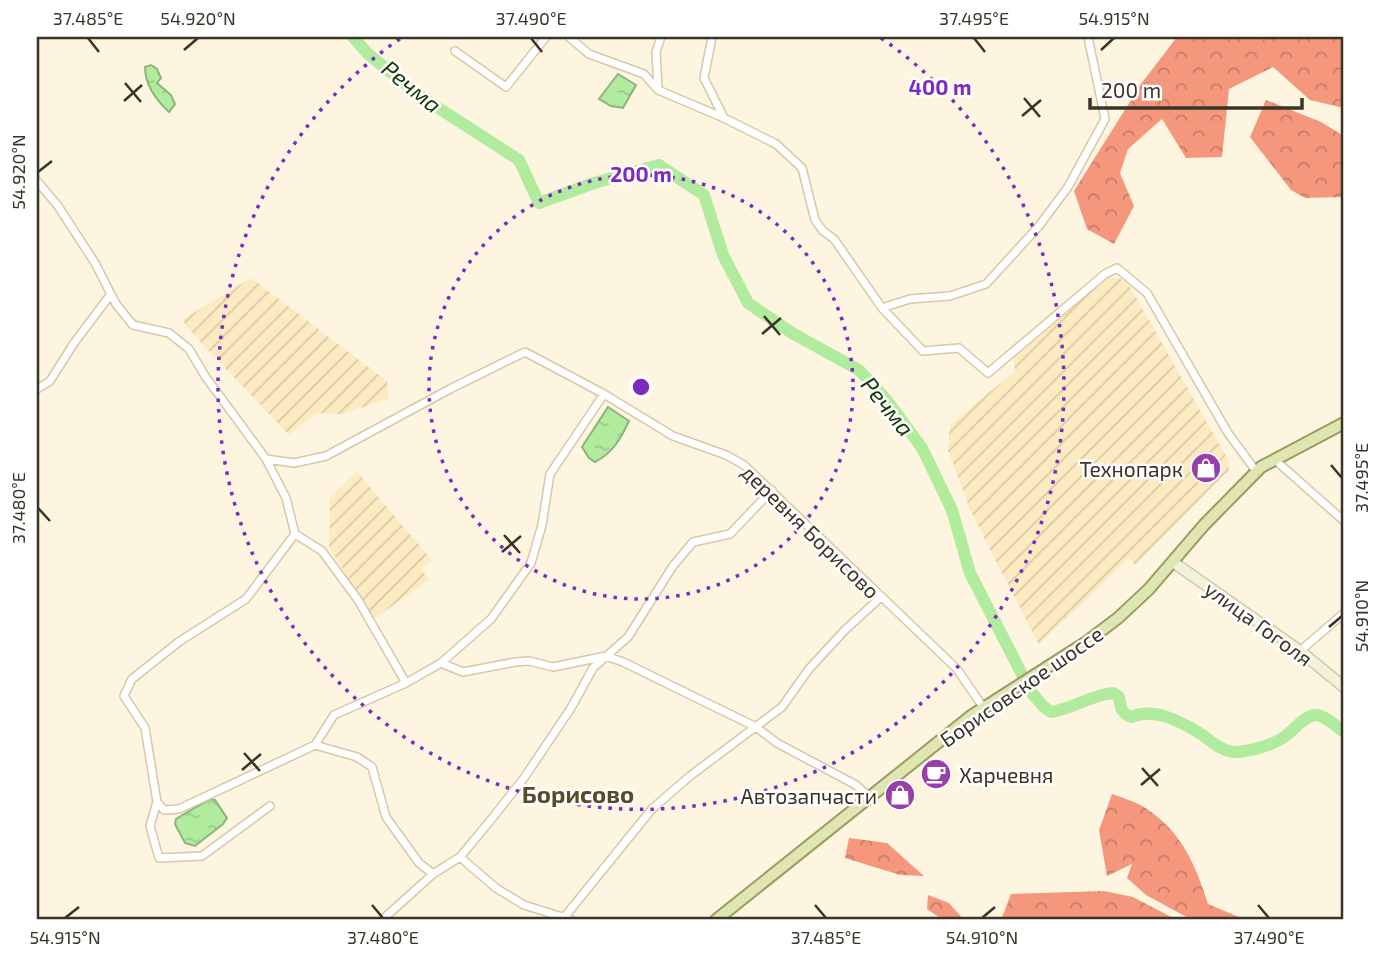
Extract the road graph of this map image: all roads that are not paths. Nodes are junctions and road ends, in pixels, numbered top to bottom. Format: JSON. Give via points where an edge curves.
{"nodes":[{"id":1,"x":546,"y":37,"type":"edge"},
{"id":2,"x":569,"y":37,"type":"edge"},
{"id":3,"x":661,"y":37,"type":"edge"},
{"id":4,"x":712,"y":37,"type":"edge"},
{"id":5,"x":1088,"y":37,"type":"edge"},
{"id":6,"x":455,"y":51,"type":"dead end"},
{"id":7,"x":658,"y":90,"type":"junction"},
{"id":8,"x":724,"y":118,"type":"junction"},
{"id":9,"x":37,"y":181,"type":"edge"},
{"id":10,"x":111,"y":294,"type":"junction"},
{"id":11,"x":882,"y":308,"type":"junction"},
{"id":12,"x":37,"y":389,"type":"edge"},
{"id":13,"x":604,"y":394,"type":"junction"},
{"id":14,"x":1344,"y":423,"type":"edge"},
{"id":15,"x":267,"y":459,"type":"junction"},
{"id":16,"x":1274,"y":459,"type":"junction"},
{"id":17,"x":1256,"y":471,"type":"junction"},
{"id":18,"x":772,"y":490,"type":"junction"},
{"id":19,"x":1344,"y":521,"type":"edge"},
{"id":20,"x":295,"y":534,"type":"junction"},
{"id":21,"x":1173,"y":562,"type":"junction"},
{"id":22,"x":881,"y":597,"type":"junction"},
{"id":23,"x":1344,"y":613,"type":"edge"},
{"id":24,"x":1300,"y":651,"type":"junction"},
{"id":25,"x":606,"y":656,"type":"junction"},
{"id":26,"x":441,"y":663,"type":"junction"},
{"id":27,"x":407,"y":683,"type":"junction"},
{"id":28,"x":1344,"y":687,"type":"edge"},
{"id":29,"x":982,"y":707,"type":"junction"},
{"id":30,"x":756,"y":727,"type":"junction"},
{"id":31,"x":314,"y":745,"type":"junction"},
{"id":32,"x":869,"y":797,"type":"junction"},
{"id":33,"x":157,"y":802,"type":"junction"},
{"id":34,"x":270,"y":806,"type":"dead end"},
{"id":35,"x":460,"y":857,"type":"junction"},
{"id":36,"x":433,"y":874,"type":"junction"},
{"id":37,"x":566,"y":919,"type":"edge"},
{"id":38,"x":382,"y":920,"type":"edge"},
{"id":39,"x":716,"y":920,"type":"edge"}],
"edges":[{"from":1,"to":6,"type":"street","via":[[506,87]]},
{"from":2,"to":7,"type":"street","via":[[589,54],[645,74]]},
{"from":3,"to":7,"type":"street","via":[[656,52]]},
{"from":4,"to":8,"type":"street","via":[[704,78]]},
{"from":5,"to":11,"type":"street","via":[[1105,119],[1068,187],[1039,226],[986,284],[950,296],[910,299]]},
{"from":7,"to":8,"type":"street"},
{"from":8,"to":11,"type":"street","via":[[776,144],[802,168],[815,220],[834,239]]},
{"from":9,"to":10,"type":"street","via":[[58,206]]},
{"from":10,"to":12,"type":"street","via":[[50,381]]},
{"from":10,"to":15,"type":"street","via":[[133,325],[169,333],[189,349]]},
{"from":11,"to":17,"type":"street","via":[[923,351],[959,348],[988,373],[1117,268],[1147,293],[1228,433]]},
{"from":13,"to":15,"type":"street","name":"деревня Борисово","via":[[525,352],[326,456],[294,463]]},
{"from":13,"to":18,"type":"street","name":"деревня Борисово","via":[[673,436],[744,465]]},
{"from":13,"to":26,"type":"street","via":[[550,474],[531,563],[491,619]]},
{"from":14,"to":16,"type":"main road","name":"Борисовское шоссе"},
{"from":15,"to":20,"type":"street","via":[[286,498]]},
{"from":16,"to":17,"type":"main road","name":"Борисовское шоссе"},
{"from":16,"to":19,"type":"street"},
{"from":17,"to":21,"type":"main road","name":"Борисовское шоссе"},
{"from":18,"to":22,"type":"street","name":"деревня Борисово"},
{"from":18,"to":25,"type":"street","via":[[730,534],[693,542],[628,637]]},
{"from":20,"to":27,"type":"street","via":[[322,551],[358,600]]},
{"from":20,"to":33,"type":"street","via":[[246,599],[180,641],[132,679],[124,696],[145,729]]},
{"from":21,"to":24,"type":"street","name":"улица Гоголя"},
{"from":21,"to":29,"type":"main road","name":"Борисовское шоссе","via":[[1118,618]]},
{"from":22,"to":29,"type":"street","name":"деревня Борисово","via":[[957,669]]},
{"from":22,"to":30,"type":"street","via":[[809,669],[782,707]]},
{"from":23,"to":24,"type":"street"},
{"from":24,"to":28,"type":"street","name":"улица Гоголя"},
{"from":25,"to":26,"type":"street","via":[[553,667],[529,661],[463,672]]},
{"from":25,"to":30,"type":"street"},
{"from":25,"to":35,"type":"street","via":[[593,668],[524,778]]},
{"from":26,"to":27,"type":"street"},
{"from":27,"to":31,"type":"street","via":[[334,715]]},
{"from":29,"to":32,"type":"main road","name":"Борисовское шоссе"},
{"from":30,"to":32,"type":"street"},
{"from":30,"to":37,"type":"street","via":[[652,809]]},
{"from":31,"to":33,"type":"street","via":[[179,809],[164,810]]},
{"from":31,"to":36,"type":"street","via":[[357,757],[372,767],[386,817],[419,863]]},
{"from":32,"to":39,"type":"main road","name":"Борисовское шоссе"},
{"from":33,"to":34,"type":"street","via":[[150,826],[159,858],[202,856]]},
{"from":35,"to":36,"type":"street"},
{"from":35,"to":37,"type":"street","via":[[524,905]]},
{"from":36,"to":38,"type":"street"}]}
